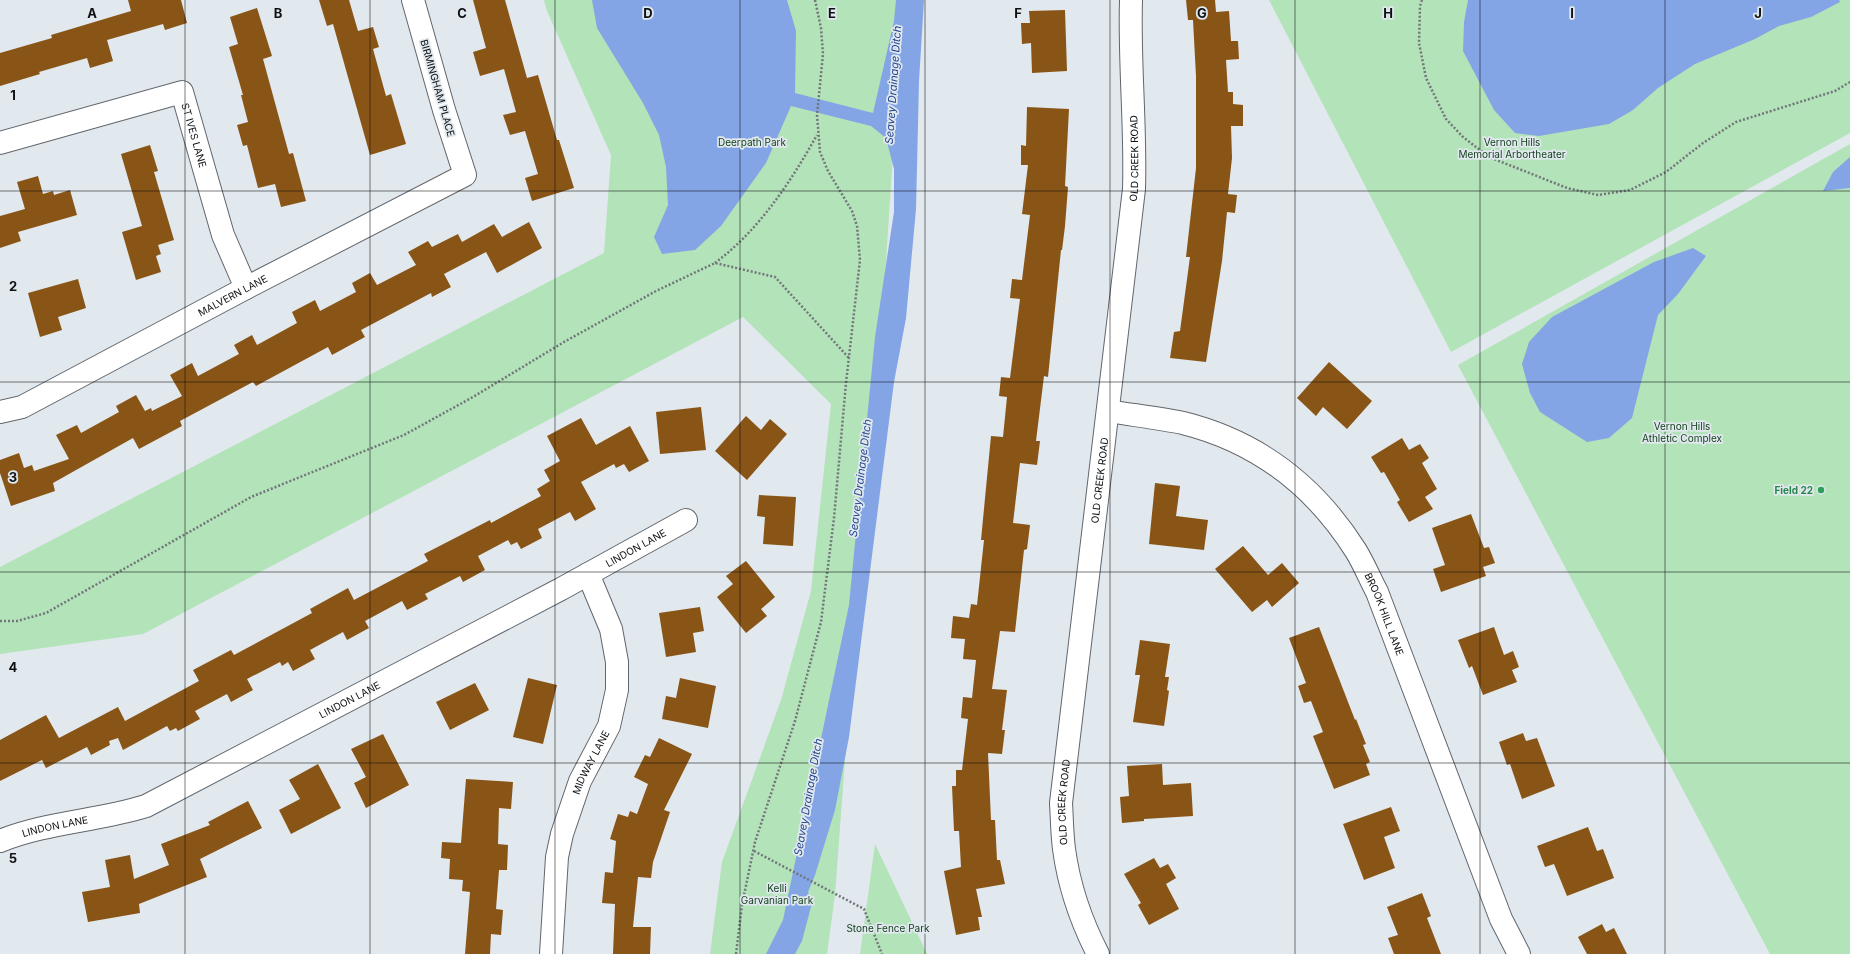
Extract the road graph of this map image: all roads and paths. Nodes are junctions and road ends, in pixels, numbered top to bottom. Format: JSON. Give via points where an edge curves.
{"nodes":[{"id":1,"x":413,"y":0,"type":"edge"},
{"id":2,"x":815,"y":0,"type":"edge"},
{"id":3,"x":1131,"y":0,"type":"edge"},
{"id":4,"x":1422,"y":0,"type":"edge"},
{"id":5,"x":1850,"y":82,"type":"edge"},
{"id":6,"x":818,"y":134,"type":"junction"},
{"id":7,"x":0,"y":143,"type":"edge"},
{"id":8,"x":465,"y":175,"type":"joint"},
{"id":9,"x":715,"y":263,"type":"junction"},
{"id":10,"x":246,"y":288,"type":"junction"},
{"id":11,"x":849,"y":359,"type":"junction"},
{"id":12,"x":1108,"y":411,"type":"junction"},
{"id":13,"x":0,"y":412,"type":"edge"},
{"id":14,"x":686,"y":520,"type":"dead end"},
{"id":15,"x":588,"y":574,"type":"junction"},
{"id":16,"x":0,"y":621,"type":"edge"},
{"id":17,"x":0,"y":841,"type":"edge"},
{"id":18,"x":754,"y":851,"type":"junction"},
{"id":19,"x":551,"y":954,"type":"edge"},
{"id":20,"x":736,"y":954,"type":"edge"},
{"id":21,"x":882,"y":954,"type":"edge"},
{"id":22,"x":1098,"y":954,"type":"edge"},
{"id":23,"x":1519,"y":954,"type":"edge"}],
"edges":[{"from":1,"to":8,"type":"street","name":"BIRMINGHAM PLACE"},
{"from":2,"to":6,"type":"path","via":[[823,54]]},
{"from":3,"to":12,"type":"street","name":"OLD CREEK ROAD","via":[[1134,189]]},
{"from":4,"to":5,"type":"path","via":[[1419,43],[1426,78],[1446,119],[1463,137],[1489,157],[1567,188],[1598,195],[1630,190],[1666,172],[1736,122],[1835,92]]},
{"from":6,"to":9,"type":"path","via":[[800,165],[754,228],[735,248]]},
{"from":6,"to":11,"type":"path","via":[[820,152],[828,171],[852,211],[857,226],[860,260]]},
{"from":7,"to":10,"type":"street","name":"ST IVES LANE","via":[[182,92],[223,235]]},
{"from":8,"to":10,"type":"street","name":"MALVERN LANE"},
{"from":9,"to":11,"type":"path","via":[[775,278]]},
{"from":9,"to":16,"type":"path","via":[[656,291],[404,435],[251,497],[46,613],[18,621]]},
{"from":10,"to":13,"type":"street","name":"MALVERN LANE","via":[[22,407]]},
{"from":11,"to":18,"type":"path","via":[[821,622],[795,721]]},
{"from":12,"to":22,"type":"street","name":"OLD CREEK ROAD","via":[[1061,803],[1064,848],[1074,897]]},
{"from":12,"to":23,"type":"street","name":"BROOK HILL LANE","via":[[1182,423],[1251,448],[1285,470],[1329,512],[1357,552],[1377,592],[1501,919]]},
{"from":14,"to":15,"type":"street","name":"LINDON LANE"},
{"from":15,"to":17,"type":"street","name":"LINDON LANE","via":[[146,806],[122,813],[63,823]]},
{"from":15,"to":19,"type":"street","name":"MIDWAY LANE","via":[[611,629],[617,662],[617,690],[609,726],[580,781],[562,834]]},
{"from":18,"to":20,"type":"path","via":[[742,904]]},
{"from":18,"to":21,"type":"path","via":[[864,909]]}]}
